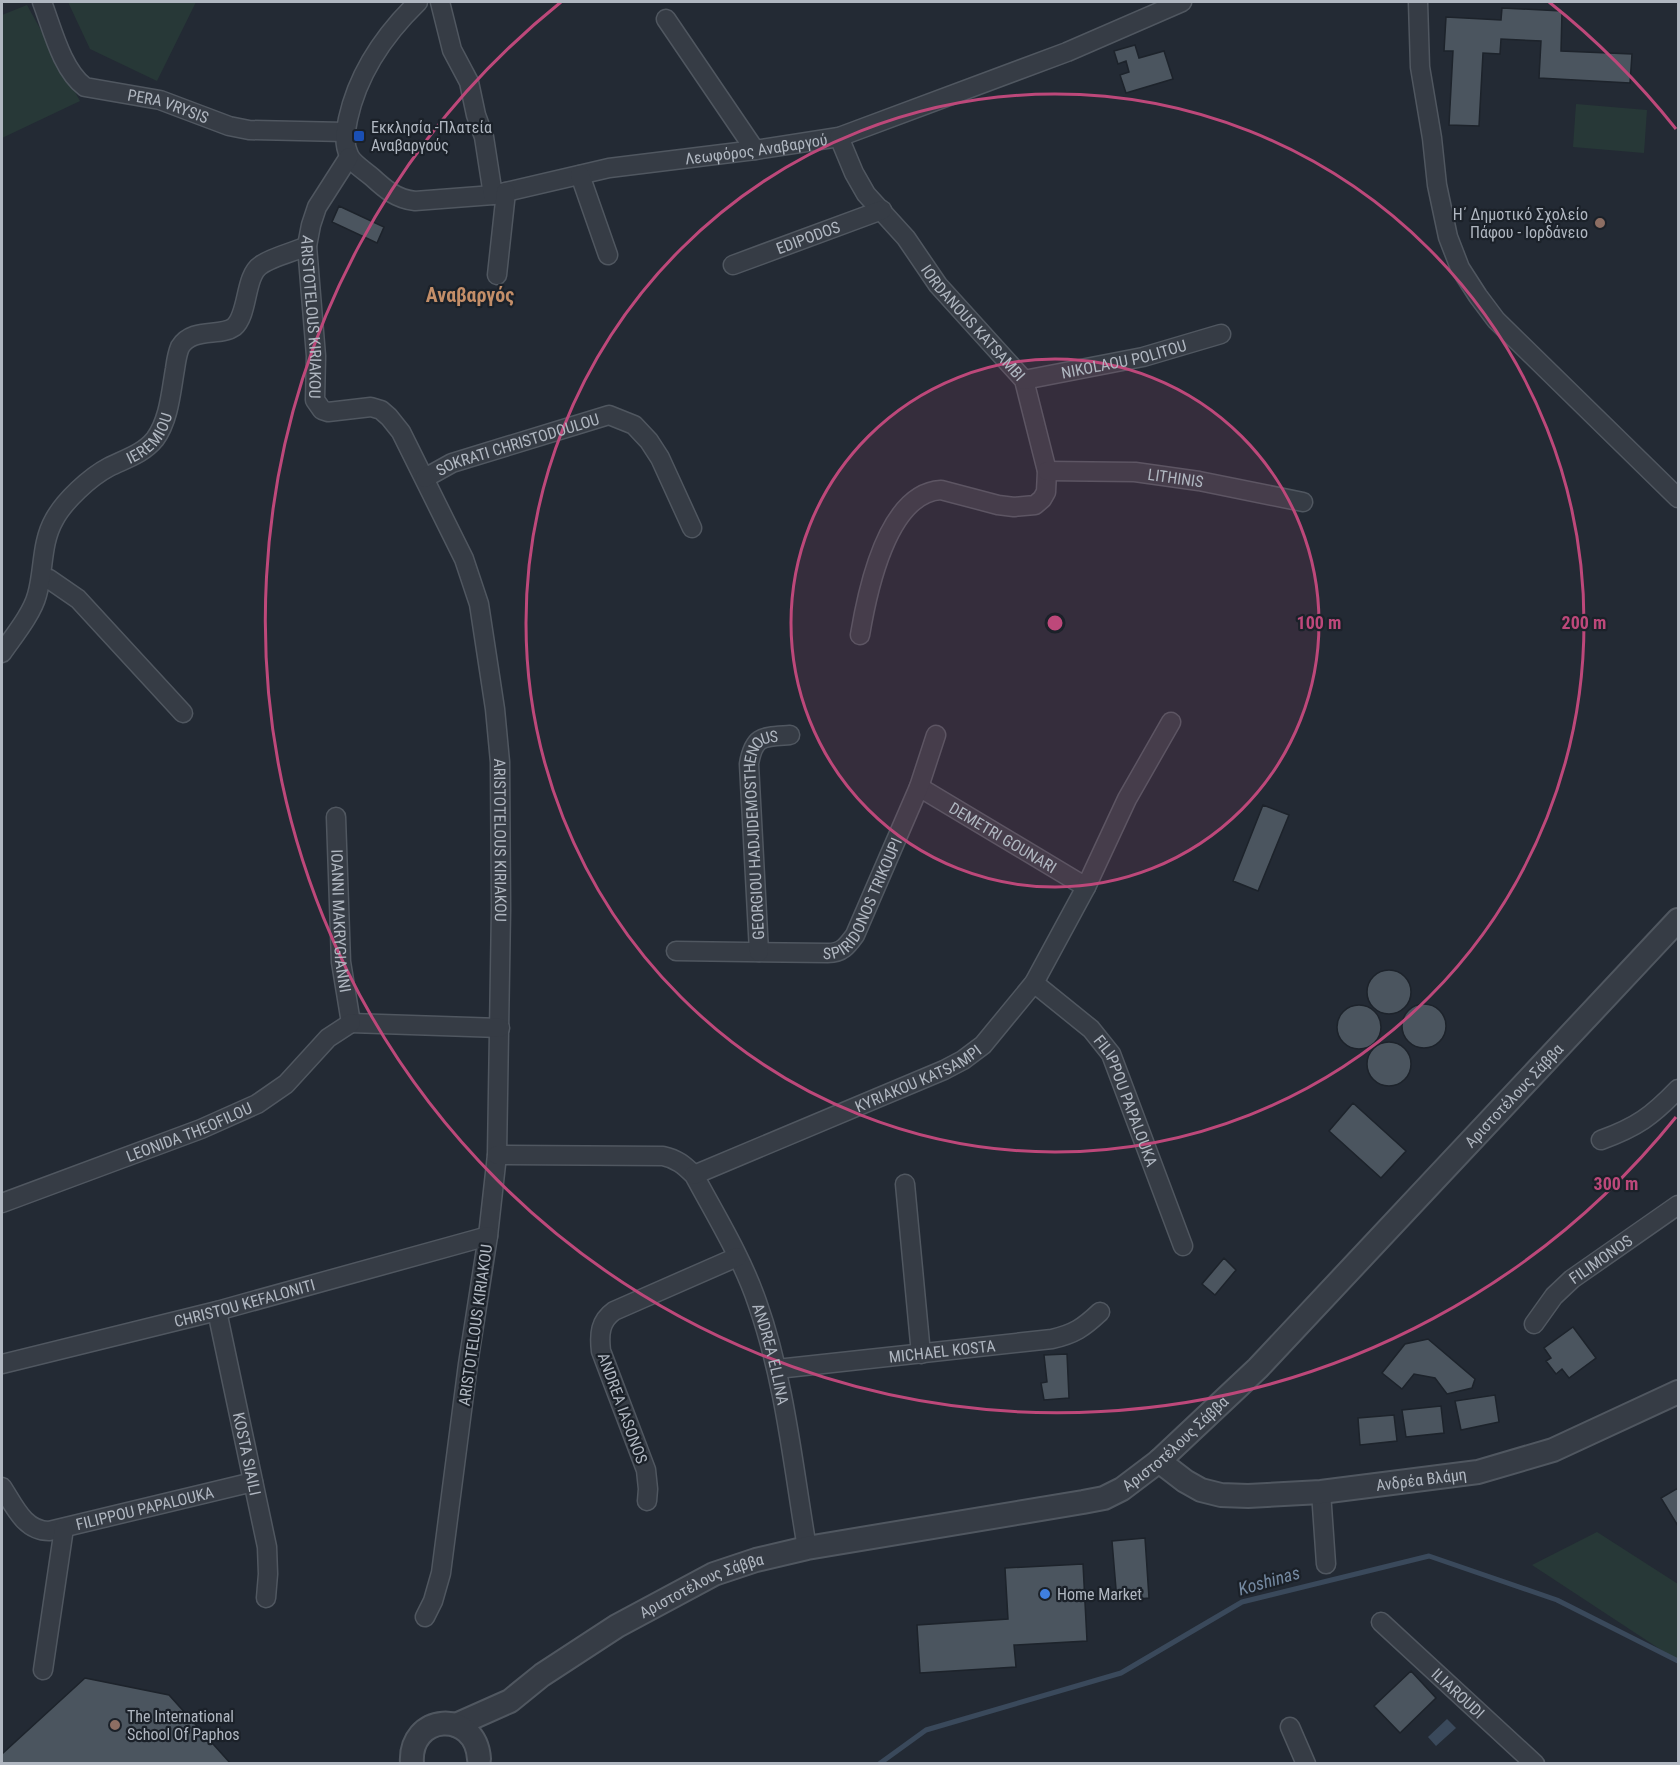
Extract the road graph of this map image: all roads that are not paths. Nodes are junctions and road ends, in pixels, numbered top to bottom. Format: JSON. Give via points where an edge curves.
{"nodes":[{"id":1,"x":42,"y":2,"type":"edge"},
{"id":2,"x":418,"y":2,"type":"edge"},
{"id":3,"x":440,"y":2,"type":"edge"},
{"id":4,"x":1182,"y":2,"type":"edge"},
{"id":5,"x":1418,"y":2,"type":"edge"},
{"id":6,"x":666,"y":19,"type":"dead end"},
{"id":7,"x":345,"y":132,"type":"junction"},
{"id":8,"x":839,"y":137,"type":"junction"},
{"id":9,"x":755,"y":150,"type":"junction"},
{"id":10,"x":349,"y":157,"type":"junction"},
{"id":11,"x":580,"y":175,"type":"junction"},
{"id":12,"x":499,"y":194,"type":"junction"},
{"id":13,"x":882,"y":210,"type":"junction"},
{"id":14,"x":307,"y":246,"type":"junction"},
{"id":15,"x":608,"y":255,"type":"dead end"},
{"id":16,"x":733,"y":265,"type":"dead end"},
{"id":17,"x":497,"y":275,"type":"dead end"},
{"id":18,"x":1221,"y":334,"type":"dead end"},
{"id":19,"x":1024,"y":380,"type":"junction"},
{"id":20,"x":1047,"y":471,"type":"junction"},
{"id":21,"x":425,"y":478,"type":"junction"},
{"id":22,"x":1678,"y":498,"type":"edge"},
{"id":23,"x":1303,"y":502,"type":"dead end"},
{"id":24,"x":692,"y":528,"type":"dead end"},
{"id":25,"x":41,"y":578,"type":"junction"},
{"id":26,"x":860,"y":635,"type":"dead end"},
{"id":27,"x":2,"y":653,"type":"edge"},
{"id":28,"x":183,"y":713,"type":"dead end"},
{"id":29,"x":1171,"y":722,"type":"dead end"},
{"id":30,"x":790,"y":735,"type":"dead end"},
{"id":31,"x":936,"y":735,"type":"dead end"},
{"id":32,"x":919,"y":787,"type":"junction"},
{"id":33,"x":336,"y":817,"type":"dead end"},
{"id":34,"x":1086,"y":887,"type":"junction"},
{"id":35,"x":1678,"y":920,"type":"edge"},
{"id":36,"x":676,"y":951,"type":"dead end"},
{"id":37,"x":759,"y":952,"type":"junction"},
{"id":38,"x":1034,"y":983,"type":"junction"},
{"id":39,"x":351,"y":1023,"type":"junction"},
{"id":40,"x":500,"y":1028,"type":"junction"},
{"id":41,"x":1678,"y":1089,"type":"edge"},
{"id":42,"x":1601,"y":1140,"type":"dead end"},
{"id":43,"x":497,"y":1155,"type":"junction"},
{"id":44,"x":694,"y":1175,"type":"junction"},
{"id":45,"x":905,"y":1184,"type":"dead end"},
{"id":46,"x":2,"y":1203,"type":"edge"},
{"id":47,"x":1678,"y":1204,"type":"edge"},
{"id":48,"x":488,"y":1236,"type":"junction"},
{"id":49,"x":1183,"y":1246,"type":"dead end"},
{"id":50,"x":737,"y":1257,"type":"junction"},
{"id":51,"x":217,"y":1311,"type":"junction"},
{"id":52,"x":1100,"y":1312,"type":"dead end"},
{"id":53,"x":1534,"y":1324,"type":"dead end"},
{"id":54,"x":921,"y":1354,"type":"junction"},
{"id":55,"x":2,"y":1364,"type":"edge"},
{"id":56,"x":777,"y":1369,"type":"junction"},
{"id":57,"x":1678,"y":1393,"type":"edge"},
{"id":58,"x":1159,"y":1461,"type":"junction"},
{"id":59,"x":253,"y":1482,"type":"junction"},
{"id":60,"x":2,"y":1487,"type":"edge"},
{"id":61,"x":1321,"y":1492,"type":"junction"},
{"id":62,"x":647,"y":1500,"type":"dead end"},
{"id":63,"x":64,"y":1528,"type":"junction"},
{"id":64,"x":807,"y":1548,"type":"junction"},
{"id":65,"x":1326,"y":1564,"type":"dead end"},
{"id":66,"x":266,"y":1598,"type":"dead end"},
{"id":67,"x":425,"y":1617,"type":"dead end"},
{"id":68,"x":1381,"y":1622,"type":"dead end"},
{"id":69,"x":43,"y":1670,"type":"dead end"},
{"id":70,"x":510,"y":1701,"type":"junction"},
{"id":71,"x":456,"y":1725,"type":"junction"},
{"id":72,"x":1290,"y":1727,"type":"dead end"},
{"id":73,"x":412,"y":1755,"type":"edge"},
{"id":74,"x":478,"y":1761,"type":"edge"},
{"id":75,"x":392,"y":1764,"type":"edge"},
{"id":76,"x":1306,"y":1764,"type":"edge"},
{"id":77,"x":1535,"y":1764,"type":"edge"}],
"edges":[{"from":1,"to":7,"type":"street","name":"PERA VRYSIS","via":[[69,70],[86,87],[160,100],[249,130]]},
{"from":2,"to":7,"type":"street","via":[[374,54],[352,102]]},
{"from":3,"to":12,"type":"street","via":[[452,50],[469,82]]},
{"from":4,"to":8,"type":"street","name":"Λεωφόρος Αναβαργού","via":[[1067,52]]},
{"from":5,"to":22,"type":"street","via":[[1420,67],[1437,186],[1448,237],[1460,268],[1496,320]]},
{"from":6,"to":9,"type":"street"},
{"from":7,"to":10,"type":"street"},
{"from":8,"to":9,"type":"street","name":"Λεωφόρος Αναβαργού"},
{"from":8,"to":13,"type":"street","name":"IORDANOUS KATSAMBI","via":[[866,194]]},
{"from":9,"to":11,"type":"street","name":"Λεωφόρος Αναβαργού"},
{"from":10,"to":12,"type":"street","name":"Λεωφόρος Αναβαργού","via":[[390,193],[405,200]]},
{"from":10,"to":14,"type":"street","name":"ARISTOTELOUS KIRIAKOU","via":[[317,207]]},
{"from":11,"to":12,"type":"street","name":"Λεωφόρος Αναβαργού"},
{"from":11,"to":15,"type":"street"},
{"from":12,"to":17,"type":"street"},
{"from":13,"to":16,"type":"street","name":"EDIPODOS"},
{"from":13,"to":19,"type":"street","name":"IORDANOUS KATSAMBI","via":[[938,285]]},
{"from":14,"to":21,"type":"street","name":"ARISTOTELOUS KIRIAKOU","via":[[318,406],[328,412],[371,407],[381,410],[401,432]]},
{"from":14,"to":25,"type":"street","name":"IEREMIOU","via":[[261,265],[234,327],[204,332],[180,348],[169,405],[156,438],[92,478],[63,507],[49,530]]},
{"from":18,"to":19,"type":"street","name":"NIKOLAOU POLITOU","via":[[1143,357]]},
{"from":19,"to":20,"type":"street","name":"IORDANOUS KATSAMBI"},
{"from":20,"to":23,"type":"street","name":"LITHINIS","via":[[1135,472]]},
{"from":20,"to":26,"type":"street","name":"IORDANOUS KATSAMBI","via":[[1046,492],[1035,505],[998,505],[941,490],[932,490],[913,501],[888,537],[876,564]]},
{"from":21,"to":24,"type":"street","name":"SOKRATI CHRISTODOULOU","via":[[452,463],[609,416],[634,425],[649,441]]},
{"from":21,"to":40,"type":"street","name":"ARISTOTELOUS KIRIAKOU","via":[[464,559],[479,604],[495,709],[500,796]]},
{"from":25,"to":27,"type":"street","name":"IEREMIOU","via":[[33,606]]},
{"from":25,"to":28,"type":"street","via":[[49,579],[78,599]]},
{"from":29,"to":34,"type":"street","name":"KYRIAKOU KATSAMPI","via":[[1127,799]]},
{"from":30,"to":37,"type":"street","name":"GEORGIOU HADJIDEMOSTHENOUS","via":[[758,740],[749,764]]},
{"from":31,"to":32,"type":"street","name":"SPIRIDONOS TRIKOUPI"},
{"from":32,"to":34,"type":"street","name":"DEMETRI GOUNARI"},
{"from":32,"to":37,"type":"street","name":"SPIRIDONOS TRIKOUPI","via":[[848,946],[839,953],[828,954]]},
{"from":33,"to":39,"type":"street","name":"IOANNI MAKRYGIANNI","via":[[341,962]]},
{"from":34,"to":38,"type":"street","name":"KYRIAKOU KATSAMPI"},
{"from":35,"to":58,"type":"street","name":"Αριστοτέλους Σάββα","via":[[1258,1368]]},
{"from":36,"to":37,"type":"street","name":"SPIRIDONOS TRIKOUPI"},
{"from":38,"to":44,"type":"street","name":"KYRIAKOU KATSAMPI","via":[[983,1045],[963,1060]]},
{"from":38,"to":49,"type":"street","name":"FILIPPOU PAPALOUKA","via":[[1091,1029],[1111,1054]]},
{"from":39,"to":40,"type":"street"},
{"from":39,"to":46,"type":"street","name":"LEONIDA THEOFILOU","via":[[328,1038],[286,1084],[257,1104],[201,1129]]},
{"from":40,"to":43,"type":"street","name":"ARISTOTELOUS KIRIAKOU"},
{"from":41,"to":42,"type":"street","via":[[1641,1123]]},
{"from":43,"to":44,"type":"street","via":[[663,1156],[683,1163]]},
{"from":43,"to":48,"type":"street","name":"ARISTOTELOUS KIRIAKOU"},
{"from":44,"to":50,"type":"street","name":"ANDREA ELLINA"},
{"from":45,"to":54,"type":"street"},
{"from":47,"to":53,"type":"street","name":"FILIMONOS","via":[[1572,1278]]},
{"from":48,"to":51,"type":"street","name":"CHRISTOU KEFALONITI"},
{"from":48,"to":67,"type":"street","name":"ARISTOTELOUS KIRIAKOU","via":[[441,1573]]},
{"from":50,"to":56,"type":"street","name":"ANDREA ELLINA","via":[[758,1304]]},
{"from":50,"to":62,"type":"street","name":"ANDREA IASONOS","via":[[614,1311],[602,1325],[601,1351],[646,1470]]},
{"from":51,"to":55,"type":"street","name":"CHRISTOU KEFALONITI"},
{"from":51,"to":59,"type":"street","name":"KOSTA SIAILI"},
{"from":52,"to":54,"type":"street","name":"MICHAEL KOSTA","via":[[1070,1335]]},
{"from":54,"to":56,"type":"street","name":"MICHAEL KOSTA"},
{"from":56,"to":64,"type":"street","name":"ANDREA ELLINA"},
{"from":57,"to":61,"type":"street","name":"Ανδρέα Βλάμη","via":[[1553,1450],[1516,1462],[1478,1472]]},
{"from":58,"to":61,"type":"street","name":"Ανδρέα Βλάμη","via":[[1201,1490],[1221,1495]]},
{"from":58,"to":64,"type":"street","name":"Αριστοτέλους Σάββα","via":[[1104,1498]]},
{"from":59,"to":63,"type":"street","name":"FILIPPOU PAPALOUKA"},
{"from":59,"to":66,"type":"street","name":"KOSTA SIAILI","via":[[267,1547]]},
{"from":60,"to":63,"type":"street","name":"FILIPPOU PAPALOUKA","via":[[23,1520],[36,1529]]},
{"from":61,"to":65,"type":"street"},
{"from":63,"to":69,"type":"street"},
{"from":64,"to":70,"type":"street","name":"Αριστοτέλους Σάββα","via":[[714,1574],[617,1626]]},
{"from":68,"to":77,"type":"street","name":"ILIAROUDI"},
{"from":70,"to":71,"type":"street","name":"Αριστοτέλους Σάββα"},
{"from":70,"to":74,"type":"street","name":"Αριστοτέλους Σάββα","via":[[489,1731]]},
{"from":71,"to":73,"type":"street","name":"Αριστοτέλους Σάββα","via":[[430,1726],[417,1738]]},
{"from":71,"to":74,"type":"street","name":"Αριστοτέλους Σάββα","via":[[471,1734]]},
{"from":72,"to":76,"type":"street"},
{"from":73,"to":75,"type":"street","name":"Αριστοτέλους Σάββα"}]}
